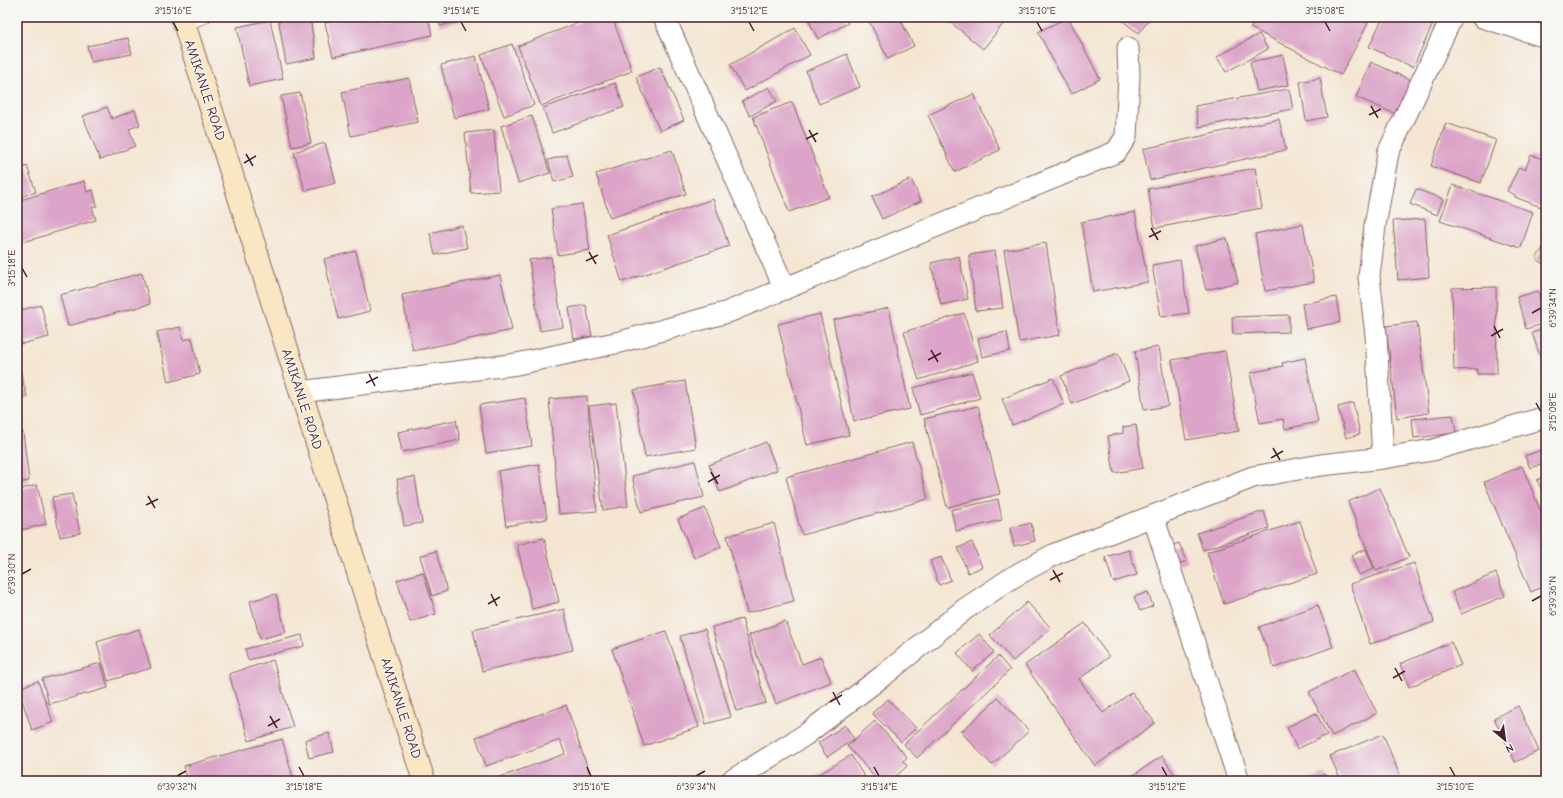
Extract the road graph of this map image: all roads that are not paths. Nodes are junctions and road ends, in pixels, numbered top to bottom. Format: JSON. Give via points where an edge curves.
{"nodes":[{"id":1,"x":206,"y":17,"type":"edge"},
{"id":2,"x":664,"y":17,"type":"edge"},
{"id":3,"x":1452,"y":17,"type":"edge"},
{"id":4,"x":1482,"y":17,"type":"edge"},
{"id":5,"x":183,"y":21,"type":"edge"},
{"id":6,"x":1546,"y":37,"type":"edge"},
{"id":7,"x":1128,"y":48,"type":"dead end"},
{"id":8,"x":785,"y":289,"type":"junction"},
{"id":9,"x":300,"y":392,"type":"junction"},
{"id":10,"x":1546,"y":417,"type":"edge"},
{"id":11,"x":1383,"y":458,"type":"junction"},
{"id":12,"x":1153,"y":516,"type":"junction"},
{"id":13,"x":424,"y":781,"type":"edge"},
{"id":14,"x":732,"y":781,"type":"edge"},
{"id":15,"x":1238,"y":781,"type":"edge"}],
"edges":[{"from":1,"to":5,"type":"lane"},
{"from":2,"to":8,"type":"street"},
{"from":3,"to":11,"type":"street","via":[[1388,153],[1374,226],[1369,277],[1376,335]]},
{"from":4,"to":6,"type":"street"},
{"from":5,"to":9,"type":"street","name":"AMIKANLE ROAD"},
{"from":7,"to":8,"type":"street","via":[[1126,137],[1116,152]]},
{"from":8,"to":9,"type":"street","via":[[721,314],[620,342],[518,364]]},
{"from":9,"to":13,"type":"street","name":"AMIKANLE ROAD"},
{"from":10,"to":11,"type":"street","via":[[1433,450]]},
{"from":11,"to":12,"type":"street","via":[[1321,465],[1253,477]]},
{"from":12,"to":14,"type":"street","via":[[1055,554],[1013,577],[965,609],[805,735]]},
{"from":12,"to":15,"type":"street"}]}
